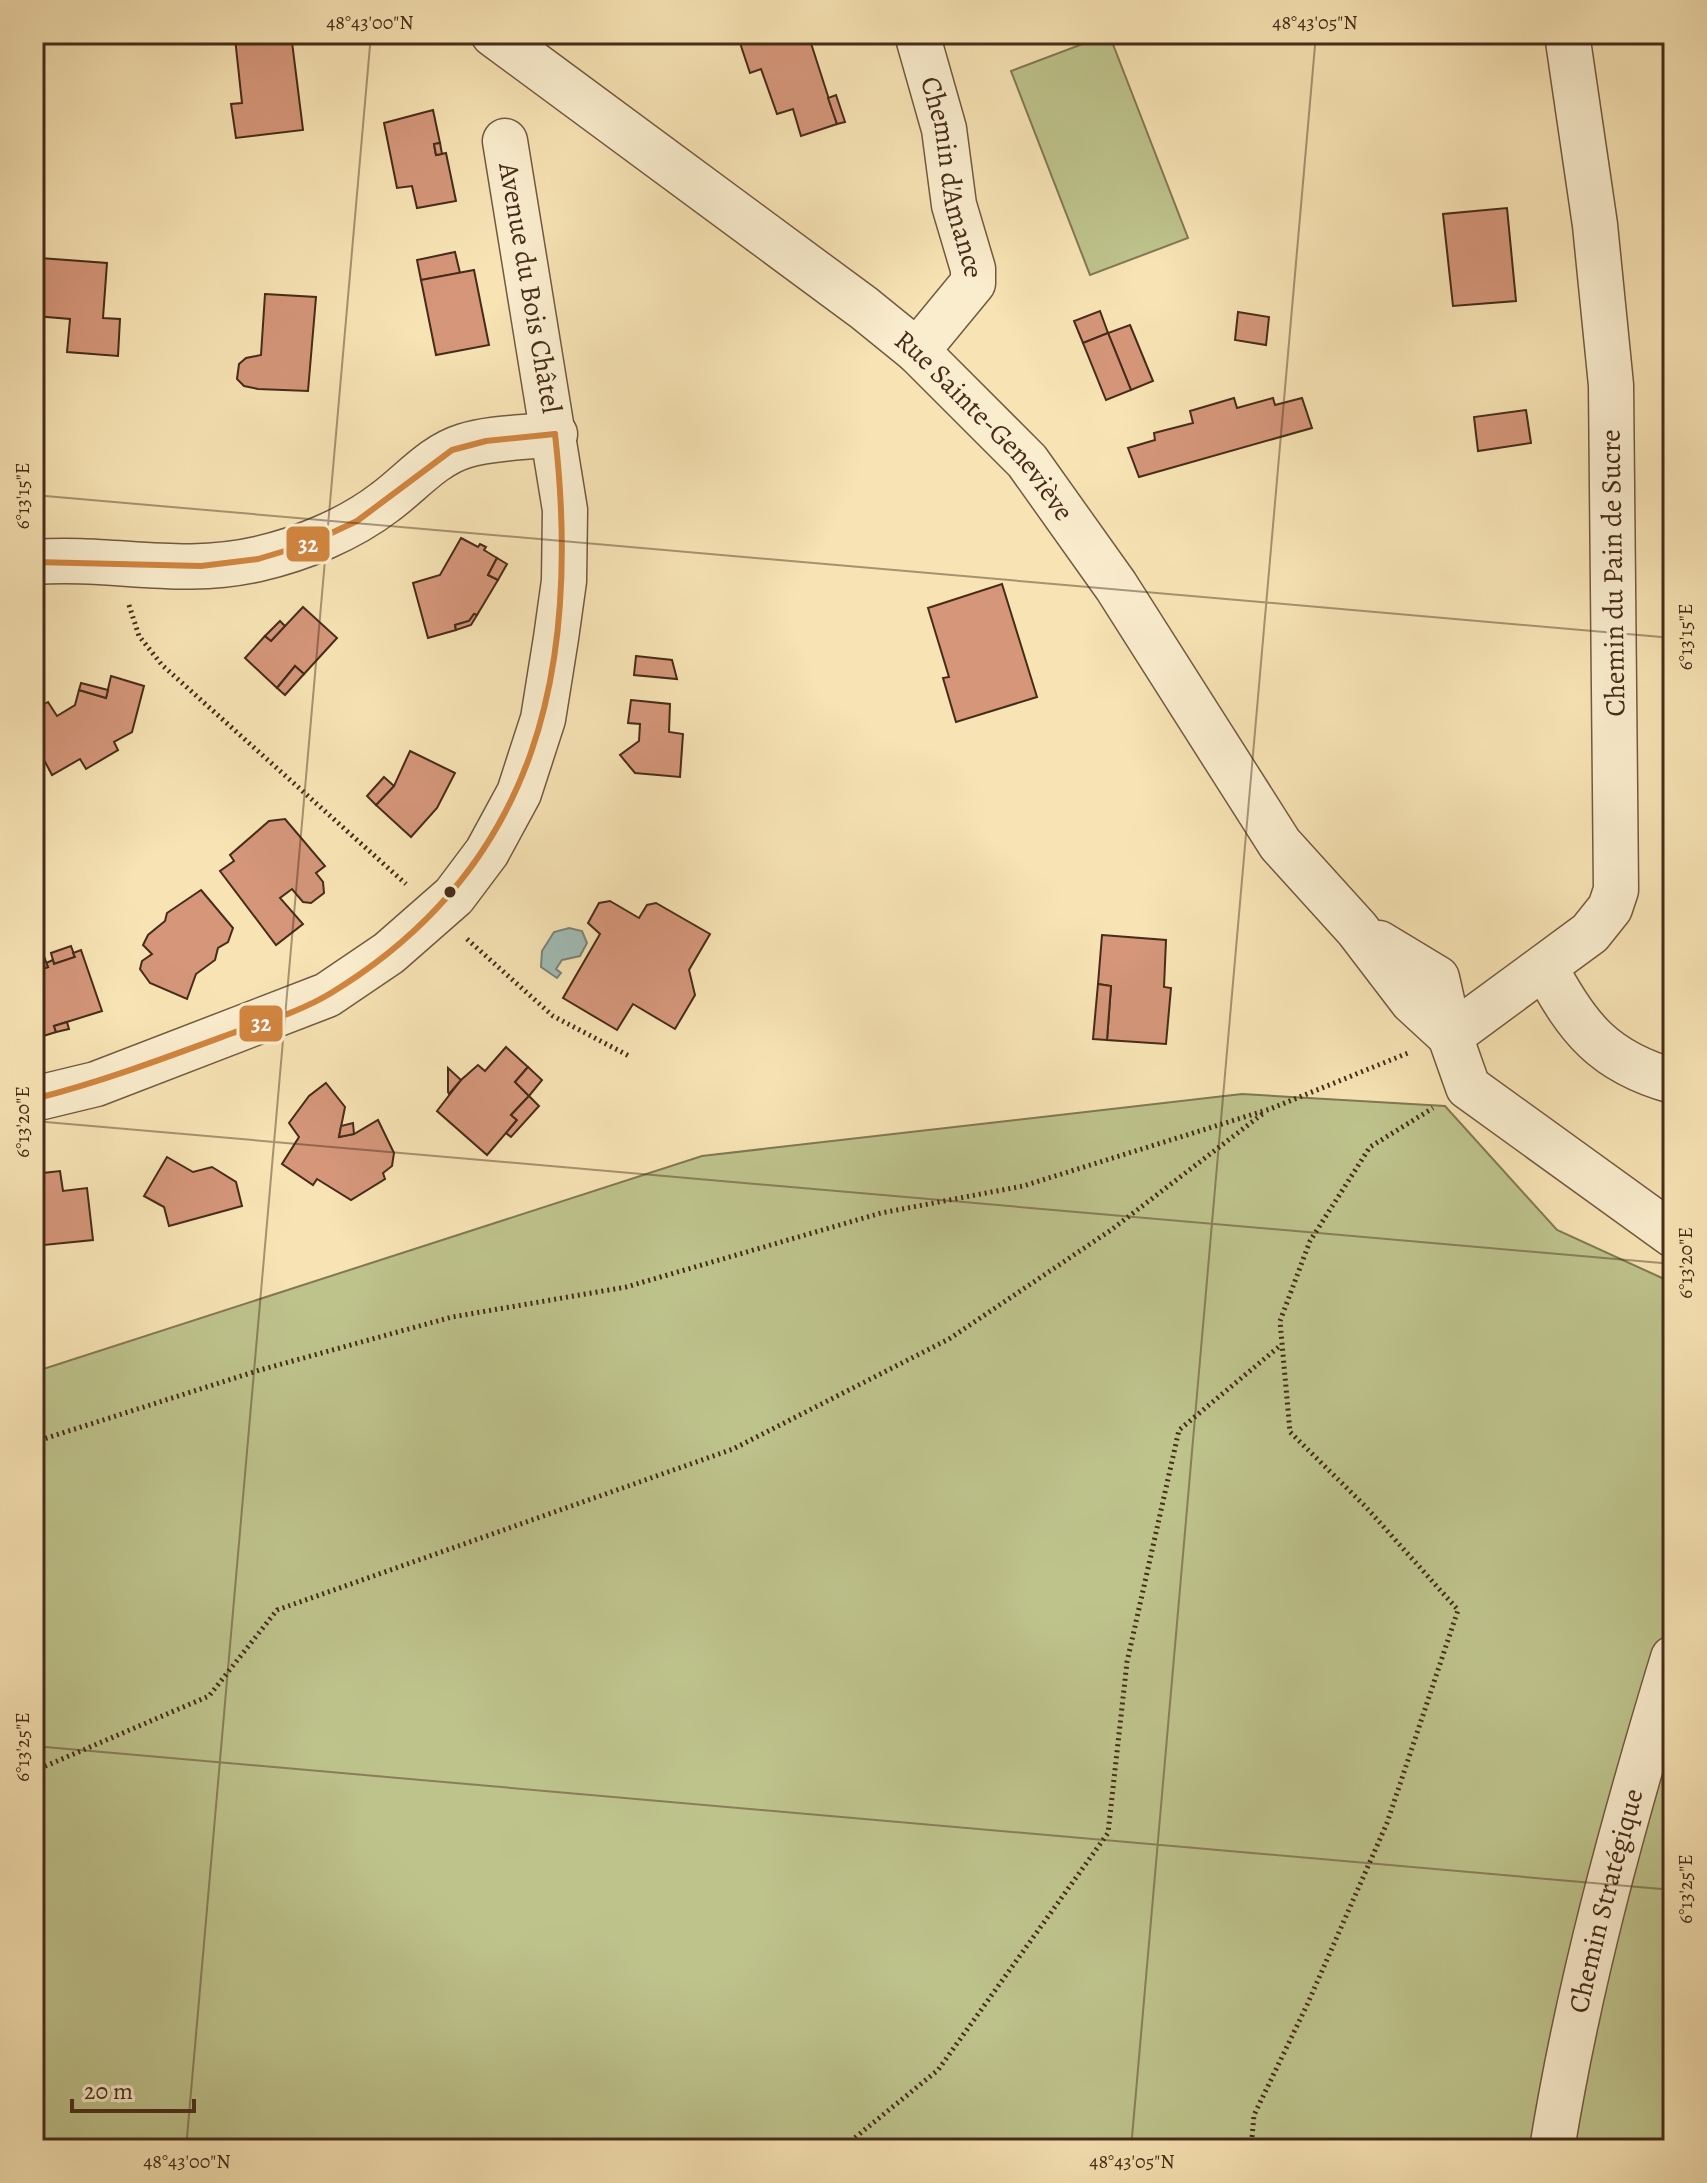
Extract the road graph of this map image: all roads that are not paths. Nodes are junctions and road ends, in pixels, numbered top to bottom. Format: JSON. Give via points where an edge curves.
{"nodes":[{"id":1,"x":493,"y":34,"type":"edge"},
{"id":2,"x":917,"y":34,"type":"edge"},
{"id":3,"x":1567,"y":34,"type":"edge"},
{"id":4,"x":505,"y":141,"type":"dead end"},
{"id":5,"x":917,"y":351,"type":"junction"},
{"id":6,"x":555,"y":434,"type":"junction"},
{"id":7,"x":34,"y":562,"type":"edge"},
{"id":8,"x":1545,"y":967,"type":"junction"},
{"id":9,"x":1450,"y":1036,"type":"junction"},
{"id":10,"x":1673,"y":1081,"type":"edge"},
{"id":11,"x":34,"y":1099,"type":"edge"},
{"id":12,"x":1542,"y":1141,"type":"junction"},
{"id":13,"x":1673,"y":1235,"type":"edge"},
{"id":14,"x":1673,"y":1658,"type":"edge"},
{"id":15,"x":1552,"y":2149,"type":"edge"}],
"edges":[{"from":1,"to":5,"type":"street","name":"Rue Sainte-Geneviève"},
{"from":2,"to":5,"type":"street","name":"Chemin d'Amance","via":[[944,129],[954,205],[973,269],[969,292]]},
{"from":3,"to":8,"type":"street","name":"Chemin du Pain de Sucre","via":[[1595,225],[1611,385],[1616,890],[1600,923]]},
{"from":4,"to":6,"type":"street","name":"Avenue du Bois Châtel"},
{"from":5,"to":9,"type":"street","name":"Rue Sainte-Geneviève","via":[[996,426],[1053,494],[1280,844],[1357,929],[1412,1001]]},
{"from":6,"to":7,"type":"street","via":[[464,446],[423,468],[385,503],[329,535],[258,559],[187,569]]},
{"from":6,"to":11,"type":"street","name":"Avenue du Bois Châtel","via":[[565,510],[564,581],[543,719],[519,793],[487,852],[437,912],[327,995],[96,1084]]},
{"from":8,"to":9,"type":"street","name":"Chemin du Pain de Sucre"},
{"from":8,"to":10,"type":"street","via":[[1582,1029],[1600,1047]]},
{"from":9,"to":12,"type":"street","name":"Rue Sainte-Geneviève","via":[[1490,1068]]},
{"from":9,"to":12,"type":"street","via":[[1468,1087]]},
{"from":12,"to":13,"type":"street"},
{"from":14,"to":15,"type":"street","name":"Chemin Stratégique","via":[[1590,1959]]}]}
